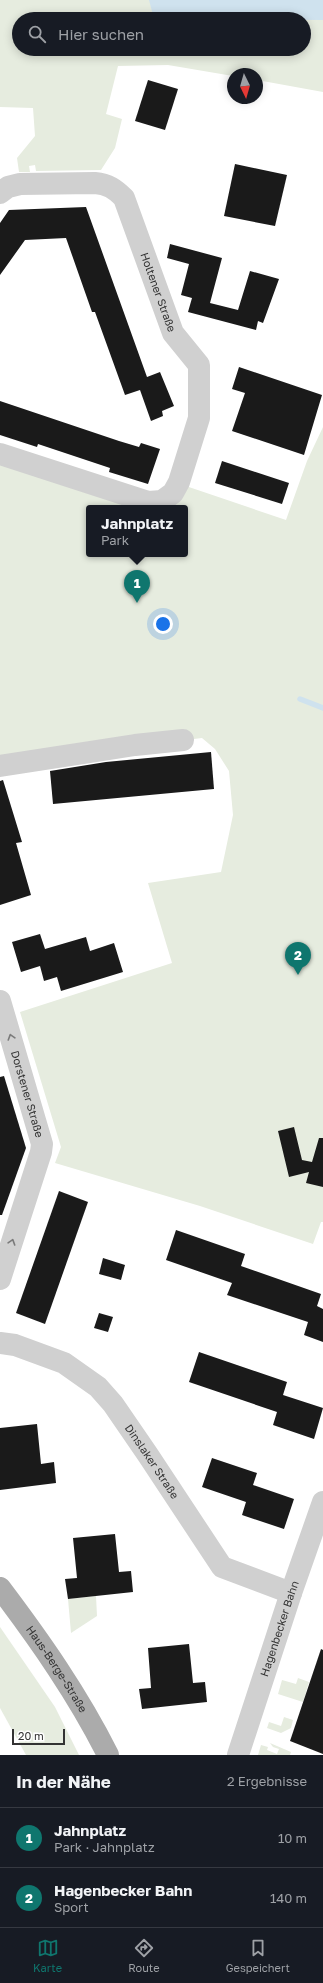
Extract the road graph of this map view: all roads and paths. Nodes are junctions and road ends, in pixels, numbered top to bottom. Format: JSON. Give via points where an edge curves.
{"nodes":[{"id":1,"x":0,"y":193,"type":"edge"},
{"id":2,"x":0,"y":454,"type":"edge"},
{"id":3,"x":183,"y":740,"type":"dead end"},
{"id":4,"x":0,"y":766,"type":"edge"},
{"id":5,"x":0,"y":1001,"type":"edge"},
{"id":6,"x":0,"y":1279,"type":"edge"},
{"id":7,"x":0,"y":1343,"type":"edge"},
{"id":8,"x":323,"y":1502,"type":"edge"},
{"id":9,"x":0,"y":1588,"type":"edge"},
{"id":10,"x":291,"y":1593,"type":"junction"},
{"id":11,"x":108,"y":1755,"type":"edge"},
{"id":12,"x":238,"y":1755,"type":"edge"}],
"edges":[{"from":1,"to":2,"type":"street","name":"Holtener Straße","via":[[8,187],[20,184],[95,183],[116,189],[124,198],[173,333],[199,365],[200,418],[179,482],[173,493],[162,500],[148,502]]},
{"from":3,"to":4,"type":"street"},
{"from":6,"to":5,"type":"street","name":"Dorstener Straße","one_way":true,"via":[[42,1144]]},
{"from":7,"to":10,"type":"street","name":"Dinslaker Straße","via":[[15,1345],[64,1363],[98,1387],[113,1404],[222,1567]]},
{"from":8,"to":10,"type":"street","name":"Hagenbecker Bahn"},
{"from":9,"to":11,"type":"main road","name":"Haus-Berge-Straße","via":[[57,1666]]},
{"from":10,"to":12,"type":"street","name":"Hagenbecker Bahn"}]}
